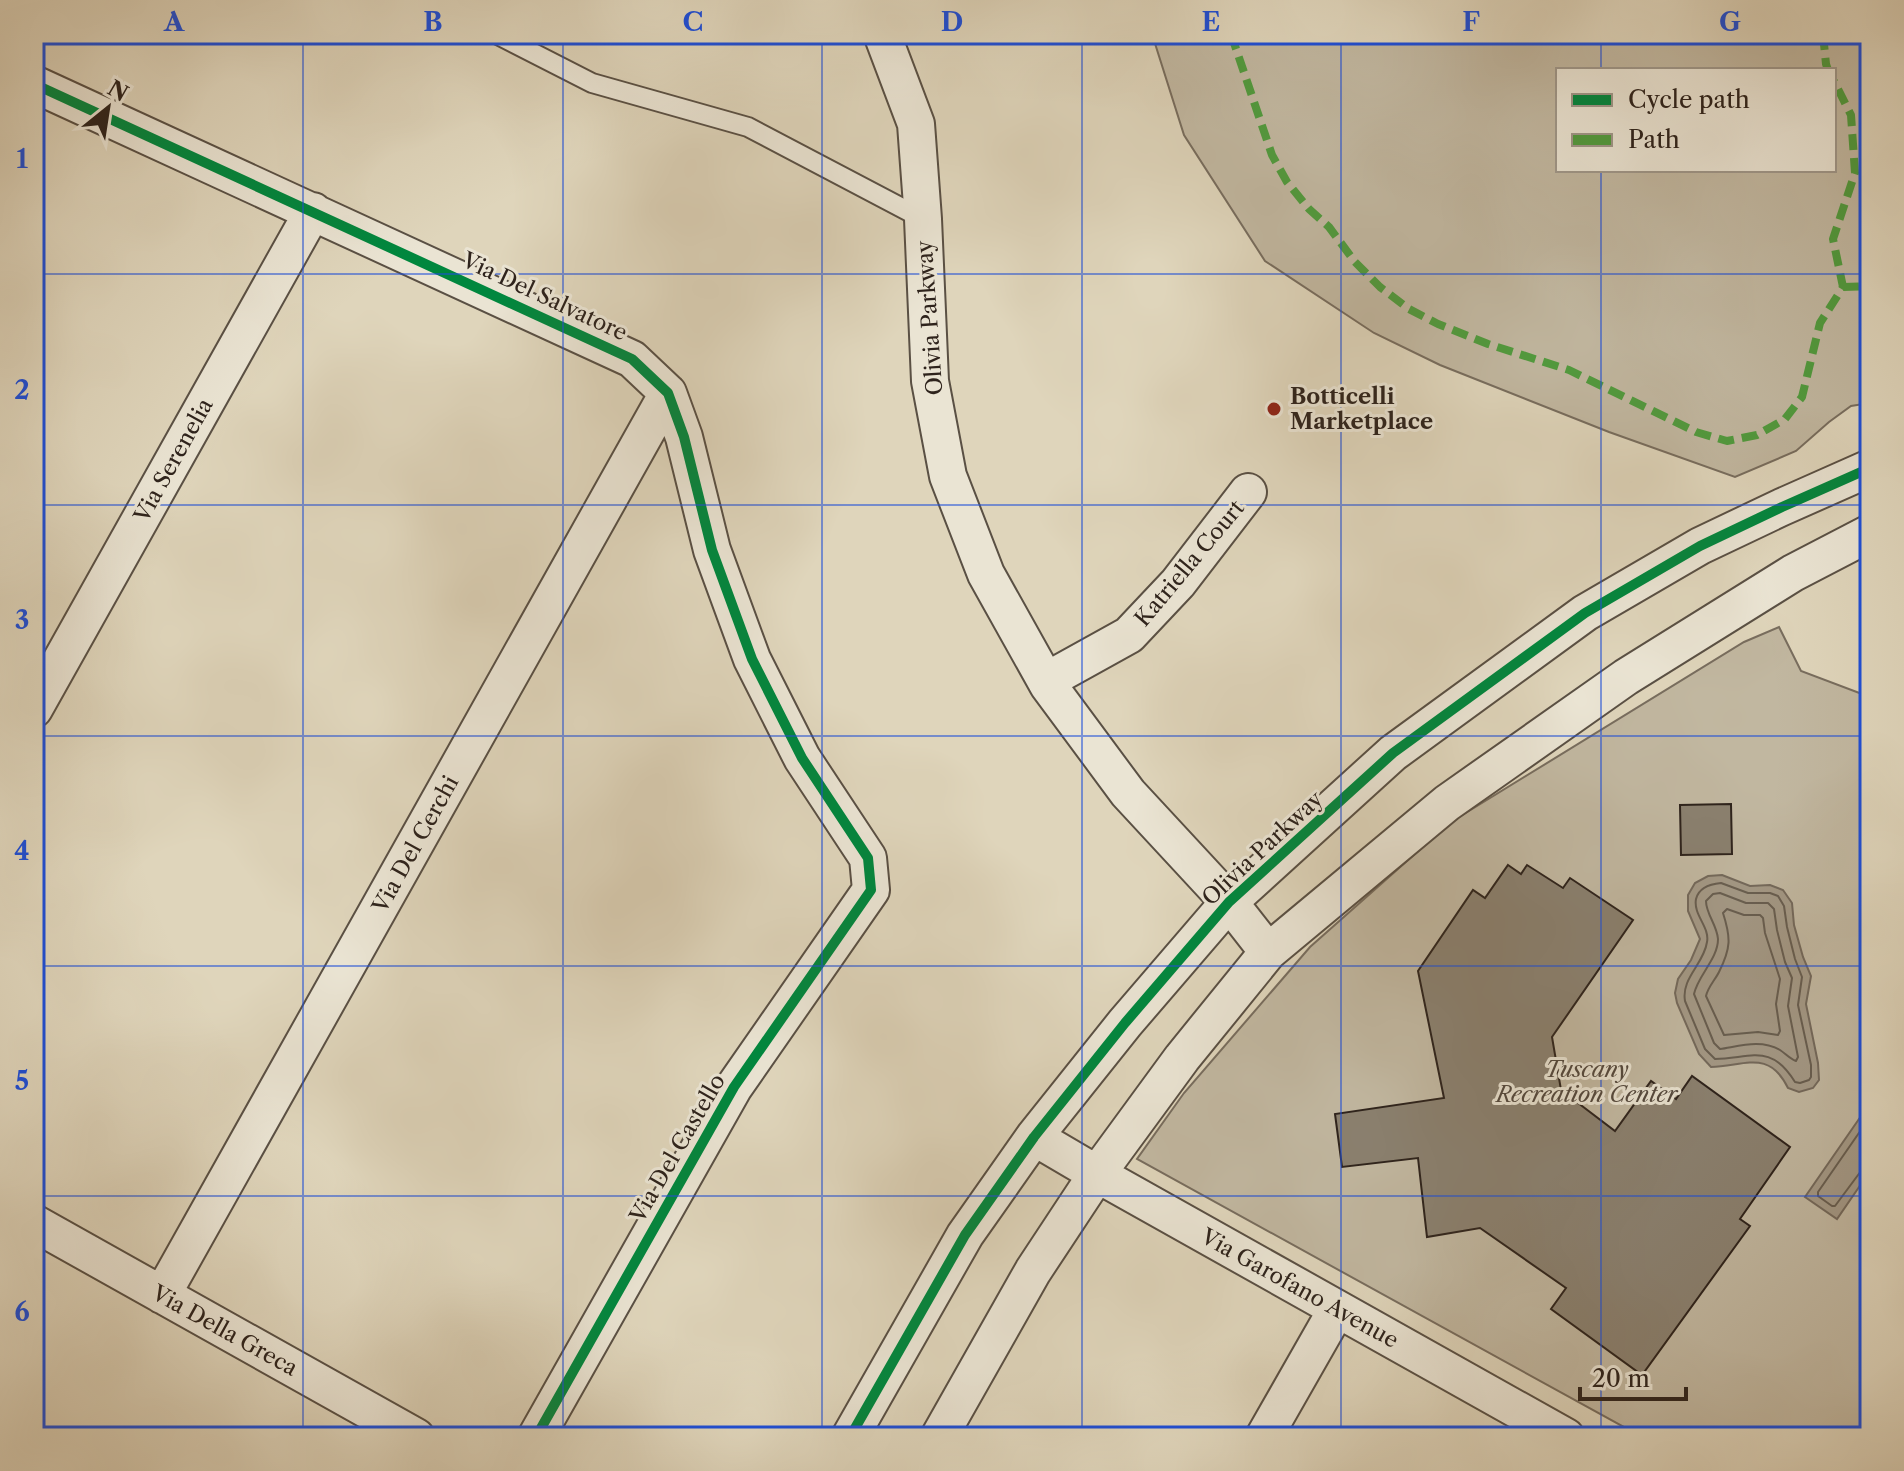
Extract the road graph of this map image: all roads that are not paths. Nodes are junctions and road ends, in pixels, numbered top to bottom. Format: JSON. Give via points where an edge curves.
{"nodes":[{"id":1,"x":496,"y":34,"type":"edge"},
{"id":2,"x":882,"y":34,"type":"edge"},
{"id":3,"x":34,"y":84,"type":"edge"},
{"id":4,"x":313,"y":211,"type":"junction"},
{"id":5,"x":923,"y":219,"type":"junction"},
{"id":6,"x":668,"y":393,"type":"junction"},
{"id":7,"x":1870,"y":468,"type":"edge"},
{"id":8,"x":1248,"y":492,"type":"dead end"},
{"id":9,"x":1870,"y":533,"type":"edge"},
{"id":10,"x":1046,"y":681,"type":"junction"},
{"id":11,"x":34,"y":709,"type":"edge"},
{"id":12,"x":871,"y":890,"type":"joint"},
{"id":13,"x":1229,"y":902,"type":"junction"},
{"id":14,"x":1268,"y":952,"type":"junction"},
{"id":15,"x":1034,"y":1137,"type":"junction"},
{"id":16,"x":1097,"y":1174,"type":"junction"},
{"id":17,"x":34,"y":1223,"type":"edge"},
{"id":18,"x":162,"y":1295,"type":"junction"},
{"id":19,"x":1337,"y":1309,"type":"junction"},
{"id":20,"x":416,"y":1437,"type":"edge"},
{"id":21,"x":536,"y":1437,"type":"edge"},
{"id":22,"x":850,"y":1437,"type":"edge"},
{"id":23,"x":939,"y":1437,"type":"edge"},
{"id":24,"x":1264,"y":1437,"type":"edge"},
{"id":25,"x":1566,"y":1437,"type":"edge"}],
"edges":[{"from":1,"to":5,"type":"lane","via":[[592,83],[748,127]]},
{"from":2,"to":5,"type":"street","name":"Olivia Parkway","via":[[916,124]]},
{"from":3,"to":4,"type":"street","name":"Via Del Salvatore"},
{"from":4,"to":6,"type":"street","name":"Via Del Salvatore","via":[[632,359]]},
{"from":4,"to":11,"type":"street","name":"Via Serenelia"},
{"from":5,"to":10,"type":"street","name":"Olivia Parkway","via":[[930,381],[948,476],[986,574]]},
{"from":6,"to":12,"type":"street","name":"Via Del Salvatore","via":[[712,550],[752,659],[802,758],[868,858]]},
{"from":6,"to":18,"type":"street","name":"Via Del Cerchi"},
{"from":7,"to":13,"type":"street","name":"Olivia Parkway","via":[[1700,546],[1585,613],[1393,753]]},
{"from":8,"to":10,"type":"street","name":"Katriella Court","via":[[1178,583],[1129,635]]},
{"from":9,"to":14,"type":"street","via":[[1793,573],[1626,677],[1447,803]]},
{"from":10,"to":13,"type":"street","name":"Olivia Parkway","via":[[1128,793]]},
{"from":12,"to":21,"type":"street","name":"Via Del Castello","via":[[734,1087]]},
{"from":13,"to":14,"type":"street","name":"Olivia Parkway"},
{"from":13,"to":15,"type":"street","name":"Olivia Parkway"},
{"from":14,"to":16,"type":"street"},
{"from":15,"to":16,"type":"street","name":"Via Garofano Avenue"},
{"from":15,"to":22,"type":"street","name":"Olivia Parkway","via":[[965,1235]]},
{"from":16,"to":19,"type":"street","name":"Via Garofano Avenue"},
{"from":16,"to":23,"type":"street","via":[[1033,1271]]},
{"from":17,"to":18,"type":"street","name":"Via Della Greca"},
{"from":18,"to":20,"type":"street","name":"Via Della Greca"},
{"from":19,"to":24,"type":"street"},
{"from":19,"to":25,"type":"street","name":"Via Garofano Avenue"}]}
